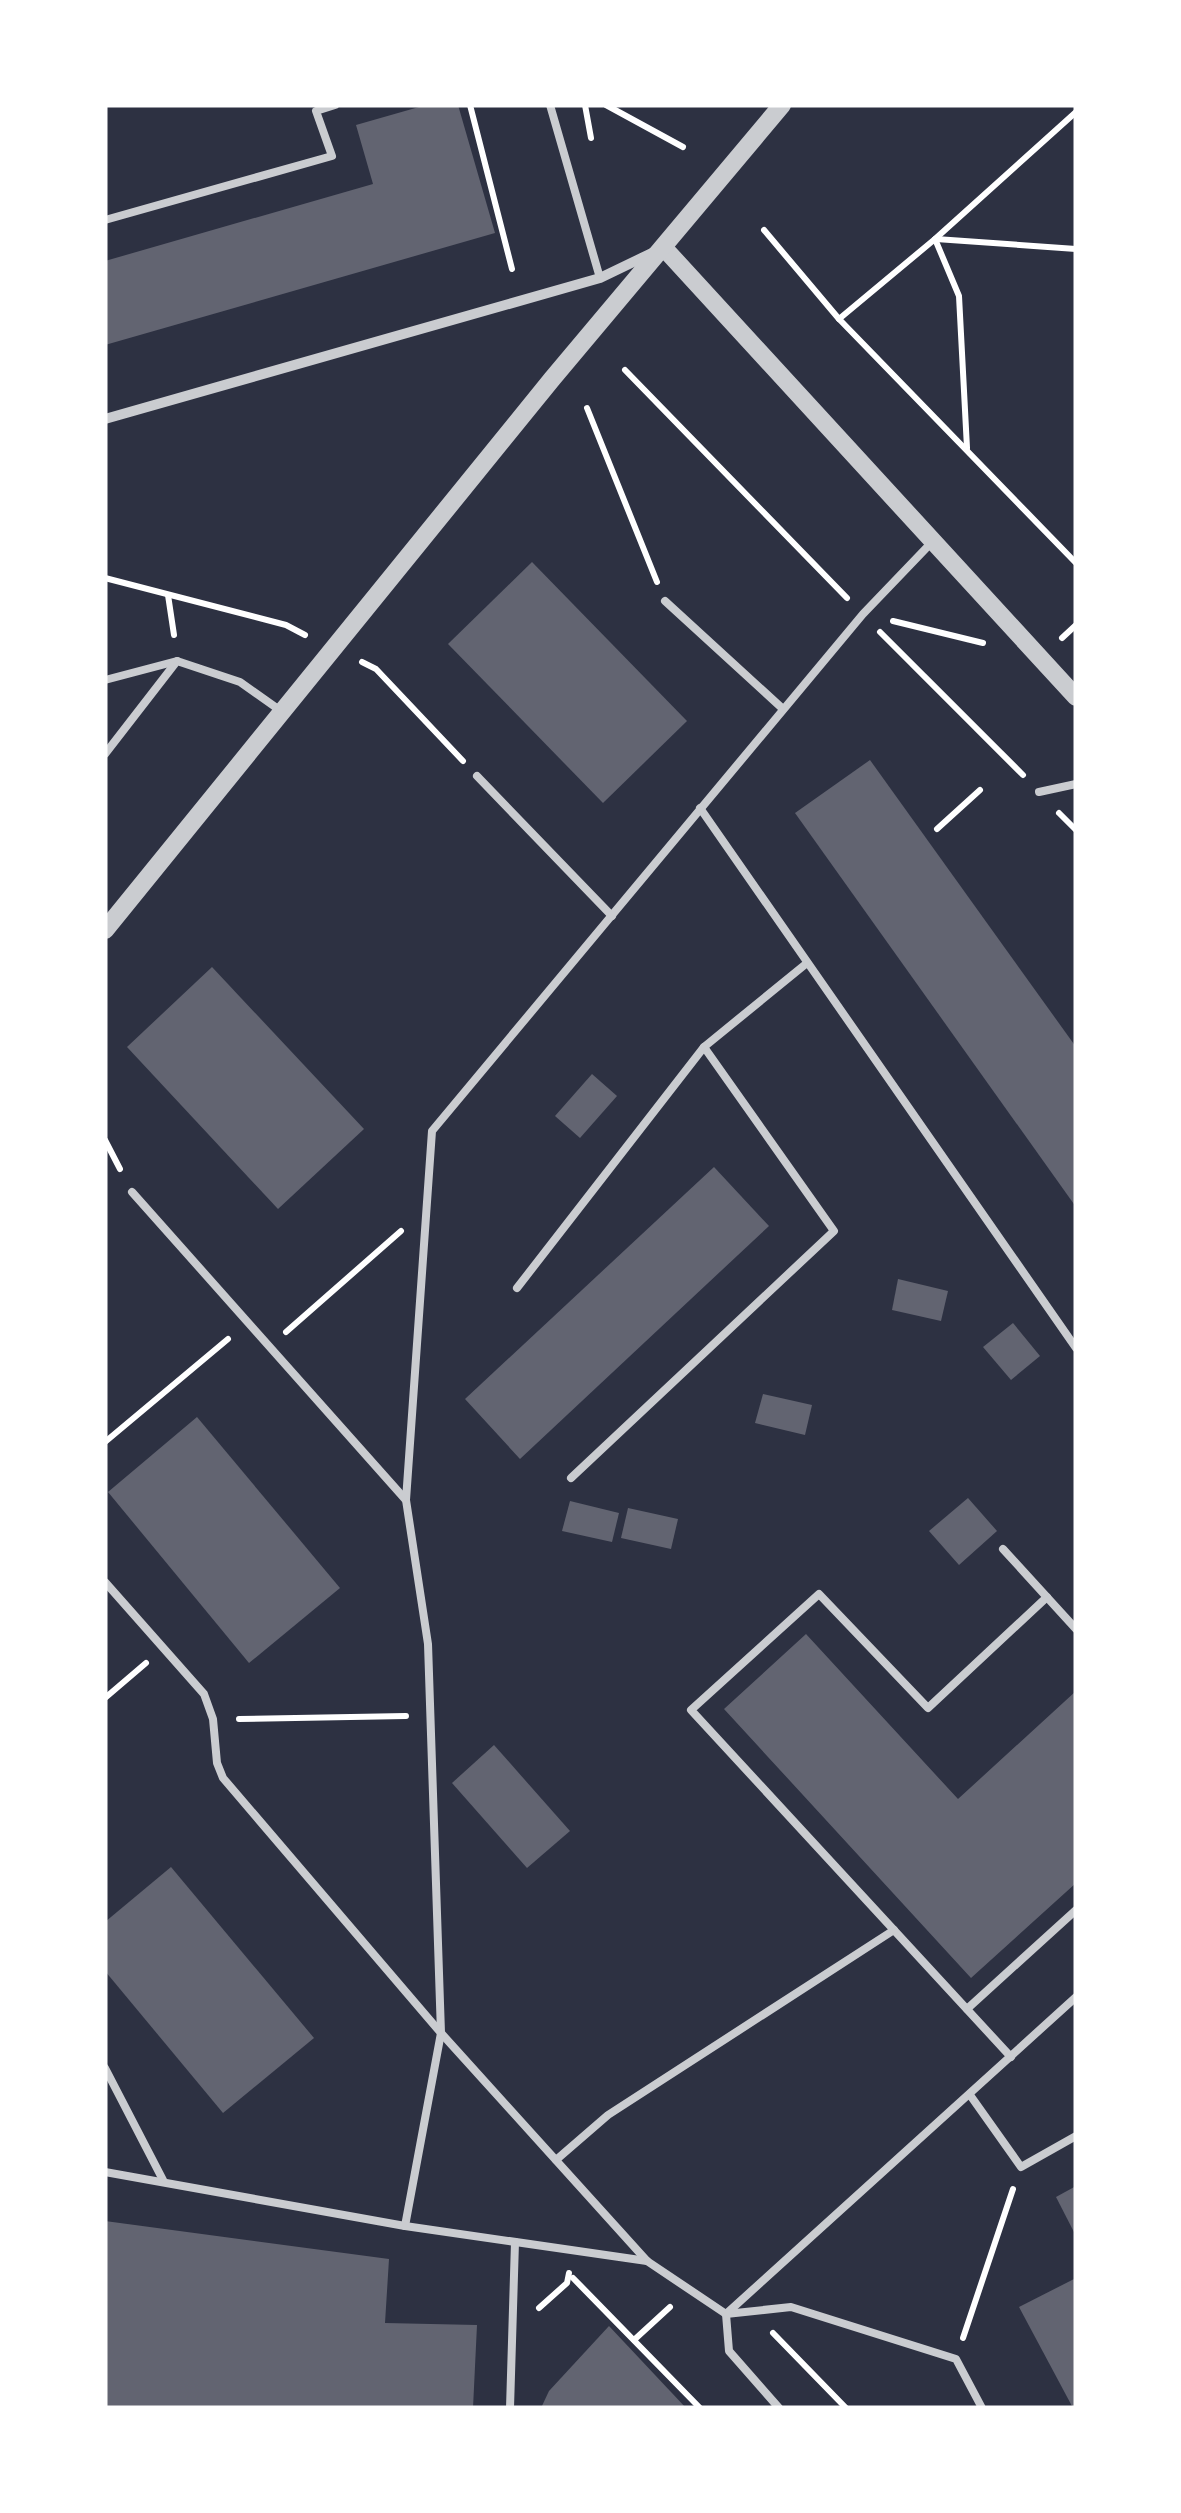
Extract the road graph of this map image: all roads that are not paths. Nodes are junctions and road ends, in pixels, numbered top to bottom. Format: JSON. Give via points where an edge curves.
{"nodes":[{"id":1,"x":336,"y":105,"type":"edge"},
{"id":2,"x":550,"y":105,"type":"edge"},
{"id":3,"x":782,"y":105,"type":"edge"},
{"id":4,"x":105,"y":220,"type":"edge"},
{"id":5,"x":664,"y":248,"type":"junction"},
{"id":6,"x":600,"y":278,"type":"junction"},
{"id":7,"x":105,"y":419,"type":"edge"},
{"id":8,"x":933,"y":541,"type":"junction"},
{"id":9,"x":665,"y":602,"type":"road end"},
{"id":10,"x":177,"y":661,"type":"junction"},
{"id":11,"x":105,"y":680,"type":"edge"},
{"id":12,"x":1076,"y":697,"type":"edge"},
{"id":13,"x":784,"y":709,"type":"junction"},
{"id":14,"x":281,"y":711,"type":"junction"},
{"id":15,"x":105,"y":754,"type":"edge"},
{"id":16,"x":477,"y":776,"type":"road end"},
{"id":17,"x":1076,"y":784,"type":"edge"},
{"id":18,"x":1039,"y":792,"type":"dead end"},
{"id":19,"x":700,"y":808,"type":"junction"},
{"id":20,"x":612,"y":916,"type":"junction"},
{"id":21,"x":105,"y":930,"type":"edge"},
{"id":22,"x":807,"y":963,"type":"junction"},
{"id":23,"x":704,"y":1047,"type":"junction"},
{"id":24,"x":132,"y":1192,"type":"dead end"},
{"id":25,"x":517,"y":1288,"type":"dead end"},
{"id":26,"x":1076,"y":1348,"type":"edge"},
{"id":27,"x":571,"y":1478,"type":"dead end"},
{"id":28,"x":406,"y":1500,"type":"junction"},
{"id":29,"x":1003,"y":1549,"type":"dead end"},
{"id":30,"x":105,"y":1582,"type":"edge"},
{"id":31,"x":1047,"y":1597,"type":"junction"},
{"id":32,"x":1076,"y":1629,"type":"edge"},
{"id":33,"x":1076,"y":1910,"type":"edge"},
{"id":34,"x":894,"y":1930,"type":"junction"},
{"id":35,"x":1076,"y":1998,"type":"edge"},
{"id":36,"x":967,"y":2010,"type":"junction"},
{"id":37,"x":442,"y":2033,"type":"junction"},
{"id":38,"x":1011,"y":2057,"type":"junction"},
{"id":39,"x":105,"y":2068,"type":"edge"},
{"id":40,"x":970,"y":2095,"type":"junction"},
{"id":41,"x":1076,"y":2136,"type":"edge"},
{"id":42,"x":556,"y":2160,"type":"junction"},
{"id":43,"x":105,"y":2172,"type":"edge"},
{"id":44,"x":163,"y":2180,"type":"junction"},
{"id":45,"x":405,"y":2226,"type":"junction"},
{"id":46,"x":514,"y":2242,"type":"junction"},
{"id":47,"x":647,"y":2262,"type":"junction"},
{"id":48,"x":726,"y":2314,"type":"junction"},
{"id":49,"x":510,"y":2408,"type":"edge"},
{"id":50,"x":779,"y":2408,"type":"edge"},
{"id":51,"x":982,"y":2408,"type":"edge"}],
"edges":[{"from":1,"to":4,"type":"lane","via":[[316,111],[332,156]]},
{"from":2,"to":6,"type":"lane"},
{"from":3,"to":5,"type":"street"},
{"from":5,"to":6,"type":"street"},
{"from":5,"to":8,"type":"street"},
{"from":5,"to":14,"type":"street"},
{"from":6,"to":7,"type":"street"},
{"from":8,"to":12,"type":"street"},
{"from":8,"to":13,"type":"lane"},
{"from":9,"to":13,"type":"lane"},
{"from":10,"to":11,"type":"lane"},
{"from":10,"to":14,"type":"lane","via":[[240,682]]},
{"from":10,"to":15,"type":"lane"},
{"from":13,"to":19,"type":"lane"},
{"from":14,"to":21,"type":"street"},
{"from":16,"to":20,"type":"lane"},
{"from":17,"to":18,"type":"lane"},
{"from":19,"to":20,"type":"lane"},
{"from":19,"to":22,"type":"lane"},
{"from":20,"to":28,"type":"lane","via":[[432,1131]]},
{"from":22,"to":23,"type":"lane"},
{"from":22,"to":26,"type":"lane"},
{"from":23,"to":25,"type":"lane"},
{"from":23,"to":27,"type":"lane","via":[[834,1231]]},
{"from":24,"to":28,"type":"lane"},
{"from":28,"to":37,"type":"lane","via":[[428,1644]]},
{"from":29,"to":31,"type":"lane"},
{"from":30,"to":37,"type":"lane","via":[[204,1694],[222,1778]]},
{"from":31,"to":32,"type":"lane"},
{"from":31,"to":34,"type":"lane","via":[[928,1708],[820,1594],[691,1710]]},
{"from":33,"to":36,"type":"lane"},
{"from":34,"to":36,"type":"lane"},
{"from":34,"to":42,"type":"lane","via":[[608,2115]]},
{"from":35,"to":38,"type":"lane"},
{"from":36,"to":38,"type":"lane"},
{"from":37,"to":42,"type":"lane"},
{"from":37,"to":45,"type":"lane"},
{"from":38,"to":40,"type":"lane"},
{"from":39,"to":44,"type":"lane"},
{"from":40,"to":41,"type":"lane","via":[[1021,2167]]},
{"from":40,"to":48,"type":"lane"},
{"from":42,"to":47,"type":"lane"},
{"from":43,"to":44,"type":"lane"},
{"from":44,"to":45,"type":"lane"},
{"from":45,"to":46,"type":"lane"},
{"from":46,"to":47,"type":"lane"},
{"from":46,"to":49,"type":"lane"},
{"from":47,"to":48,"type":"lane"},
{"from":48,"to":50,"type":"lane","via":[[729,2351]]},
{"from":48,"to":51,"type":"lane","via":[[791,2307],[956,2359]]}]}
